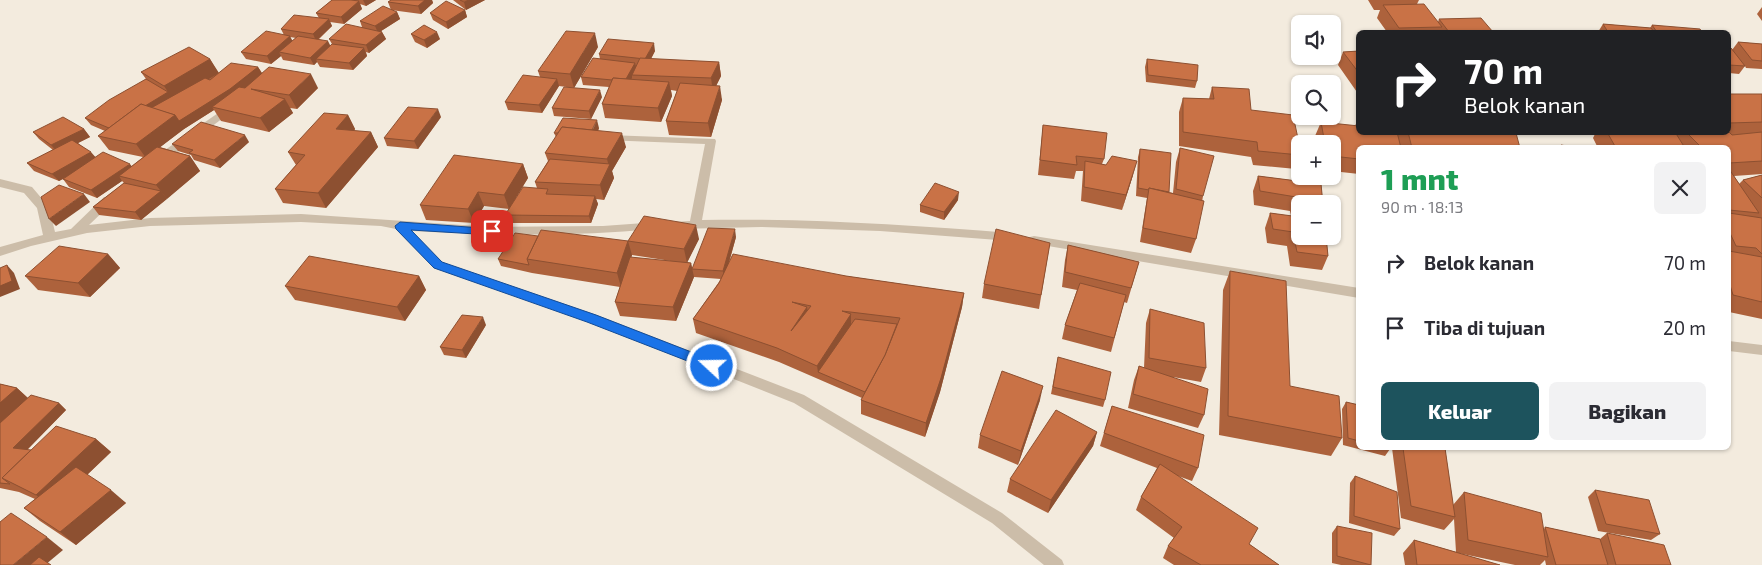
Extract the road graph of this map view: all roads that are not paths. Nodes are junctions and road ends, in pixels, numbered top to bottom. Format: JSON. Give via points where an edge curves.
{"nodes":[{"id":1,"x":241,"y":100,"type":"edge"},
{"id":2,"x":603,"y":137,"type":"edge"},
{"id":3,"x":150,"y":168,"type":"edge"},
{"id":4,"x":0,"y":183,"type":"edge"},
{"id":5,"x":119,"y":192,"type":"edge"},
{"id":6,"x":695,"y":224,"type":"junction"},
{"id":7,"x":400,"y":226,"type":"junction"},
{"id":8,"x":74,"y":232,"type":"junction"},
{"id":9,"x":50,"y":237,"type":"junction"},
{"id":10,"x":0,"y":252,"type":"edge"},
{"id":11,"x":1356,"y":293,"type":"edge"},
{"id":12,"x":1731,"y":346,"type":"edge"},
{"id":13,"x":1762,"y":350,"type":"edge"},
{"id":14,"x":1056,"y":565,"type":"edge"}],
"edges":[{"from":1,"to":3,"type":"street"},
{"from":2,"to":6,"type":"street","via":[[711,141]]},
{"from":4,"to":9,"type":"street","via":[[28,190],[43,207]]},
{"from":5,"to":8,"type":"street"},
{"from":6,"to":7,"type":"street","via":[[603,230],[501,231]]},
{"from":6,"to":11,"type":"street","via":[[880,227],[1004,236]]},
{"from":7,"to":8,"type":"street","via":[[301,218],[150,222]]},
{"from":7,"to":14,"type":"street","via":[[438,265],[592,318],[799,399],[997,518]]},
{"from":8,"to":9,"type":"street"},
{"from":9,"to":10,"type":"street"},
{"from":12,"to":13,"type":"street"}]}
